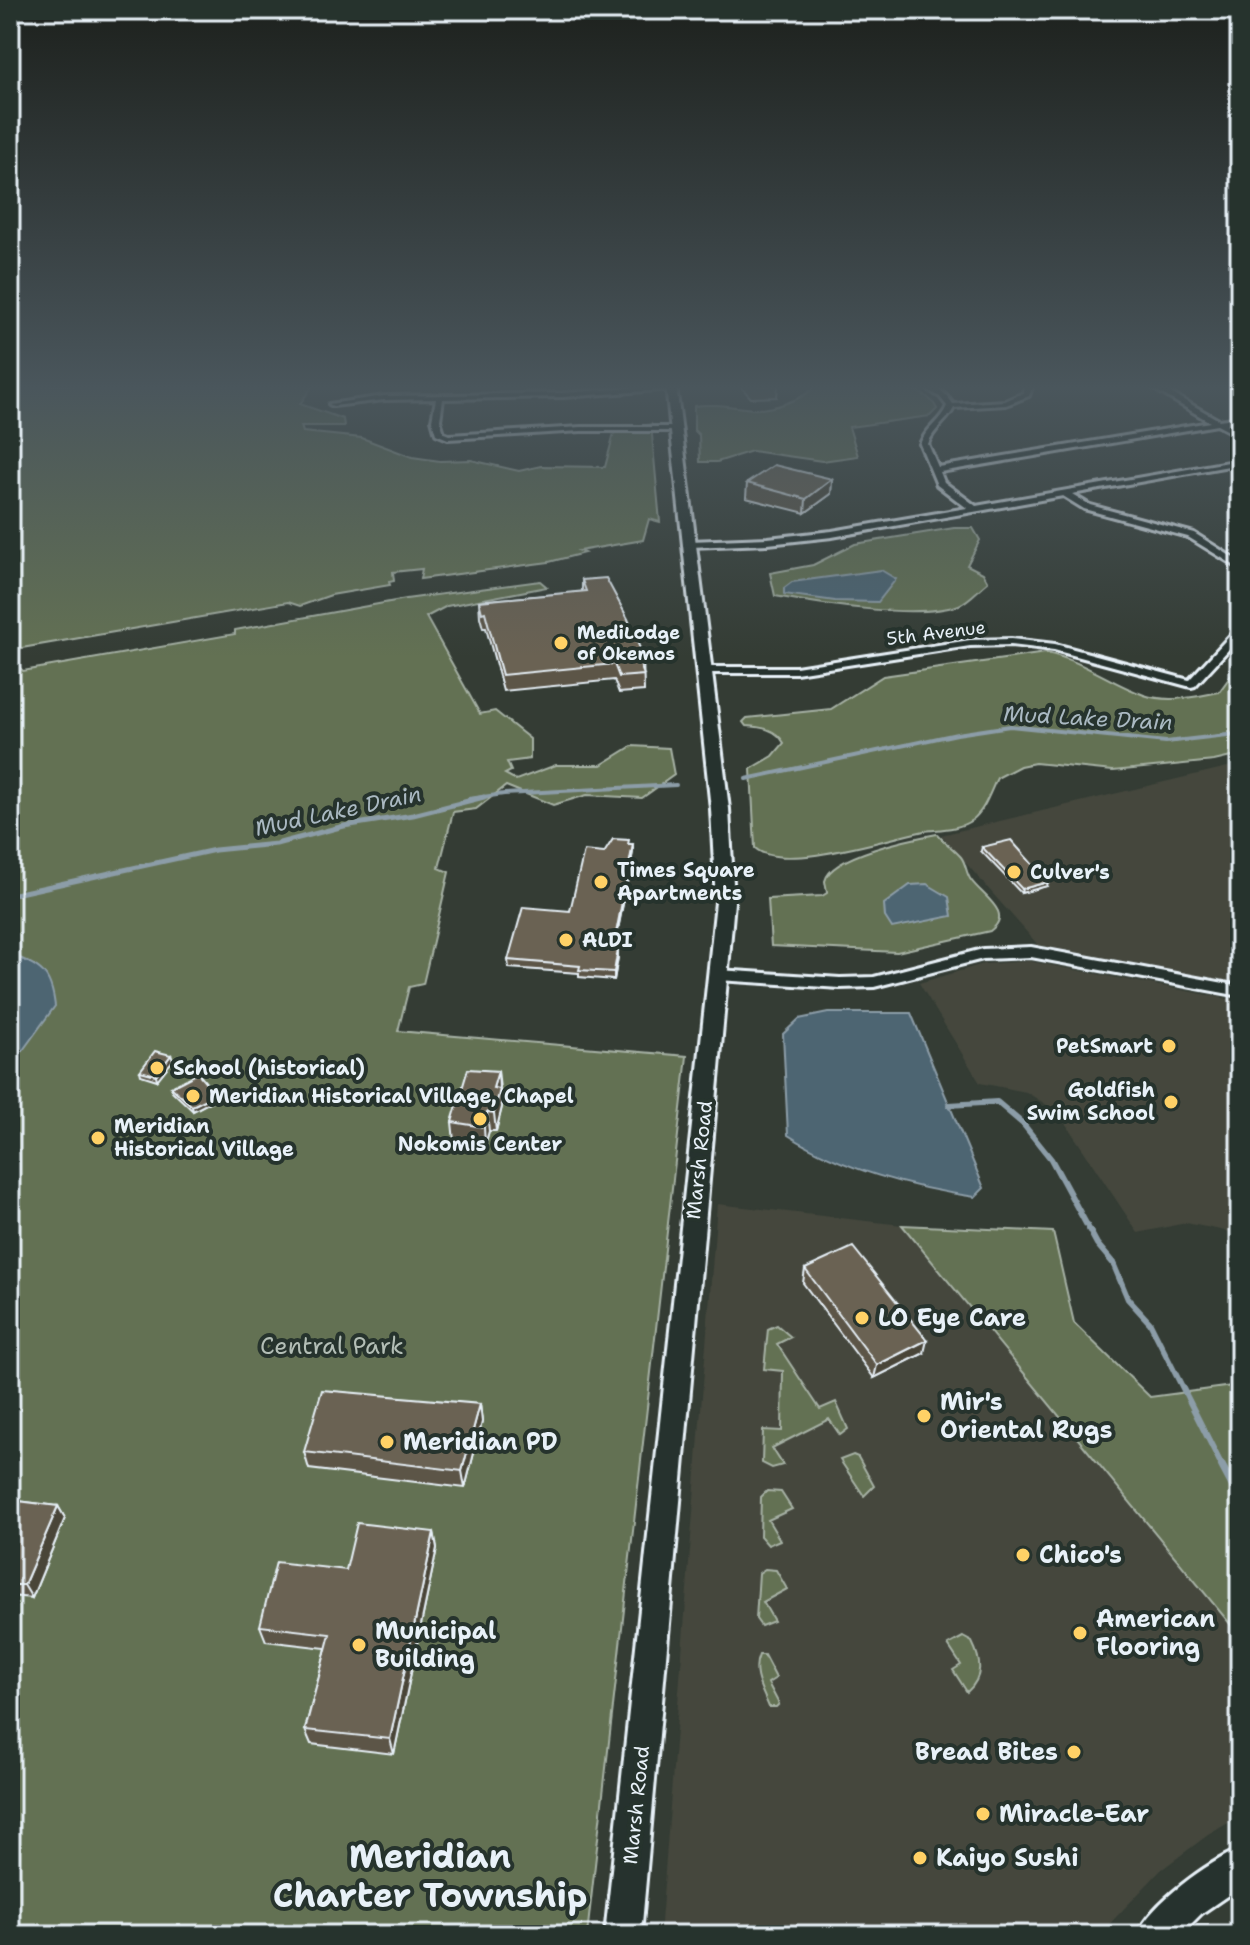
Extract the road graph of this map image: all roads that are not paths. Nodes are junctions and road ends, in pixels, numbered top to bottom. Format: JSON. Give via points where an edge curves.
{"nodes":[{"id":1,"x":682,"y":476,"type":"edge"},
{"id":2,"x":938,"y":476,"type":"edge"},
{"id":3,"x":1162,"y":476,"type":"edge"},
{"id":4,"x":1064,"y":493,"type":"junction"},
{"id":5,"x":974,"y":509,"type":"junction"},
{"id":6,"x":690,"y":544,"type":"junction"},
{"id":7,"x":1240,"y":566,"type":"edge"},
{"id":8,"x":1240,"y":631,"type":"edge"},
{"id":9,"x":704,"y":670,"type":"junction"},
{"id":10,"x":718,"y":975,"type":"junction"},
{"id":11,"x":1240,"y":991,"type":"edge"},
{"id":12,"x":1240,"y":1866,"type":"edge"},
{"id":13,"x":623,"y":1935,"type":"edge"},
{"id":14,"x":1155,"y":1935,"type":"edge"}],
"edges":[{"from":1,"to":6,"type":"main road","name":"Marsh Road"},
{"from":2,"to":5,"type":"street","via":[[943,486]]},
{"from":3,"to":4,"type":"street"},
{"from":4,"to":5,"type":"street"},
{"from":4,"to":7,"type":"street","via":[[1087,507],[1191,535]]},
{"from":5,"to":6,"type":"street","via":[[803,538]]},
{"from":6,"to":9,"type":"main road","name":"Marsh Road"},
{"from":8,"to":9,"type":"street","name":"5th Avenue","via":[[1191,684],[1055,647],[997,641],[796,670]]},
{"from":9,"to":10,"type":"main road","name":"Marsh Road","via":[[723,850],[725,902]]},
{"from":10,"to":11,"type":"street","via":[[874,982],[983,954],[1031,952]]},
{"from":10,"to":13,"type":"main road","name":"Marsh Road"},
{"from":12,"to":14,"type":"main road","via":[[1190,1901]]}]}
